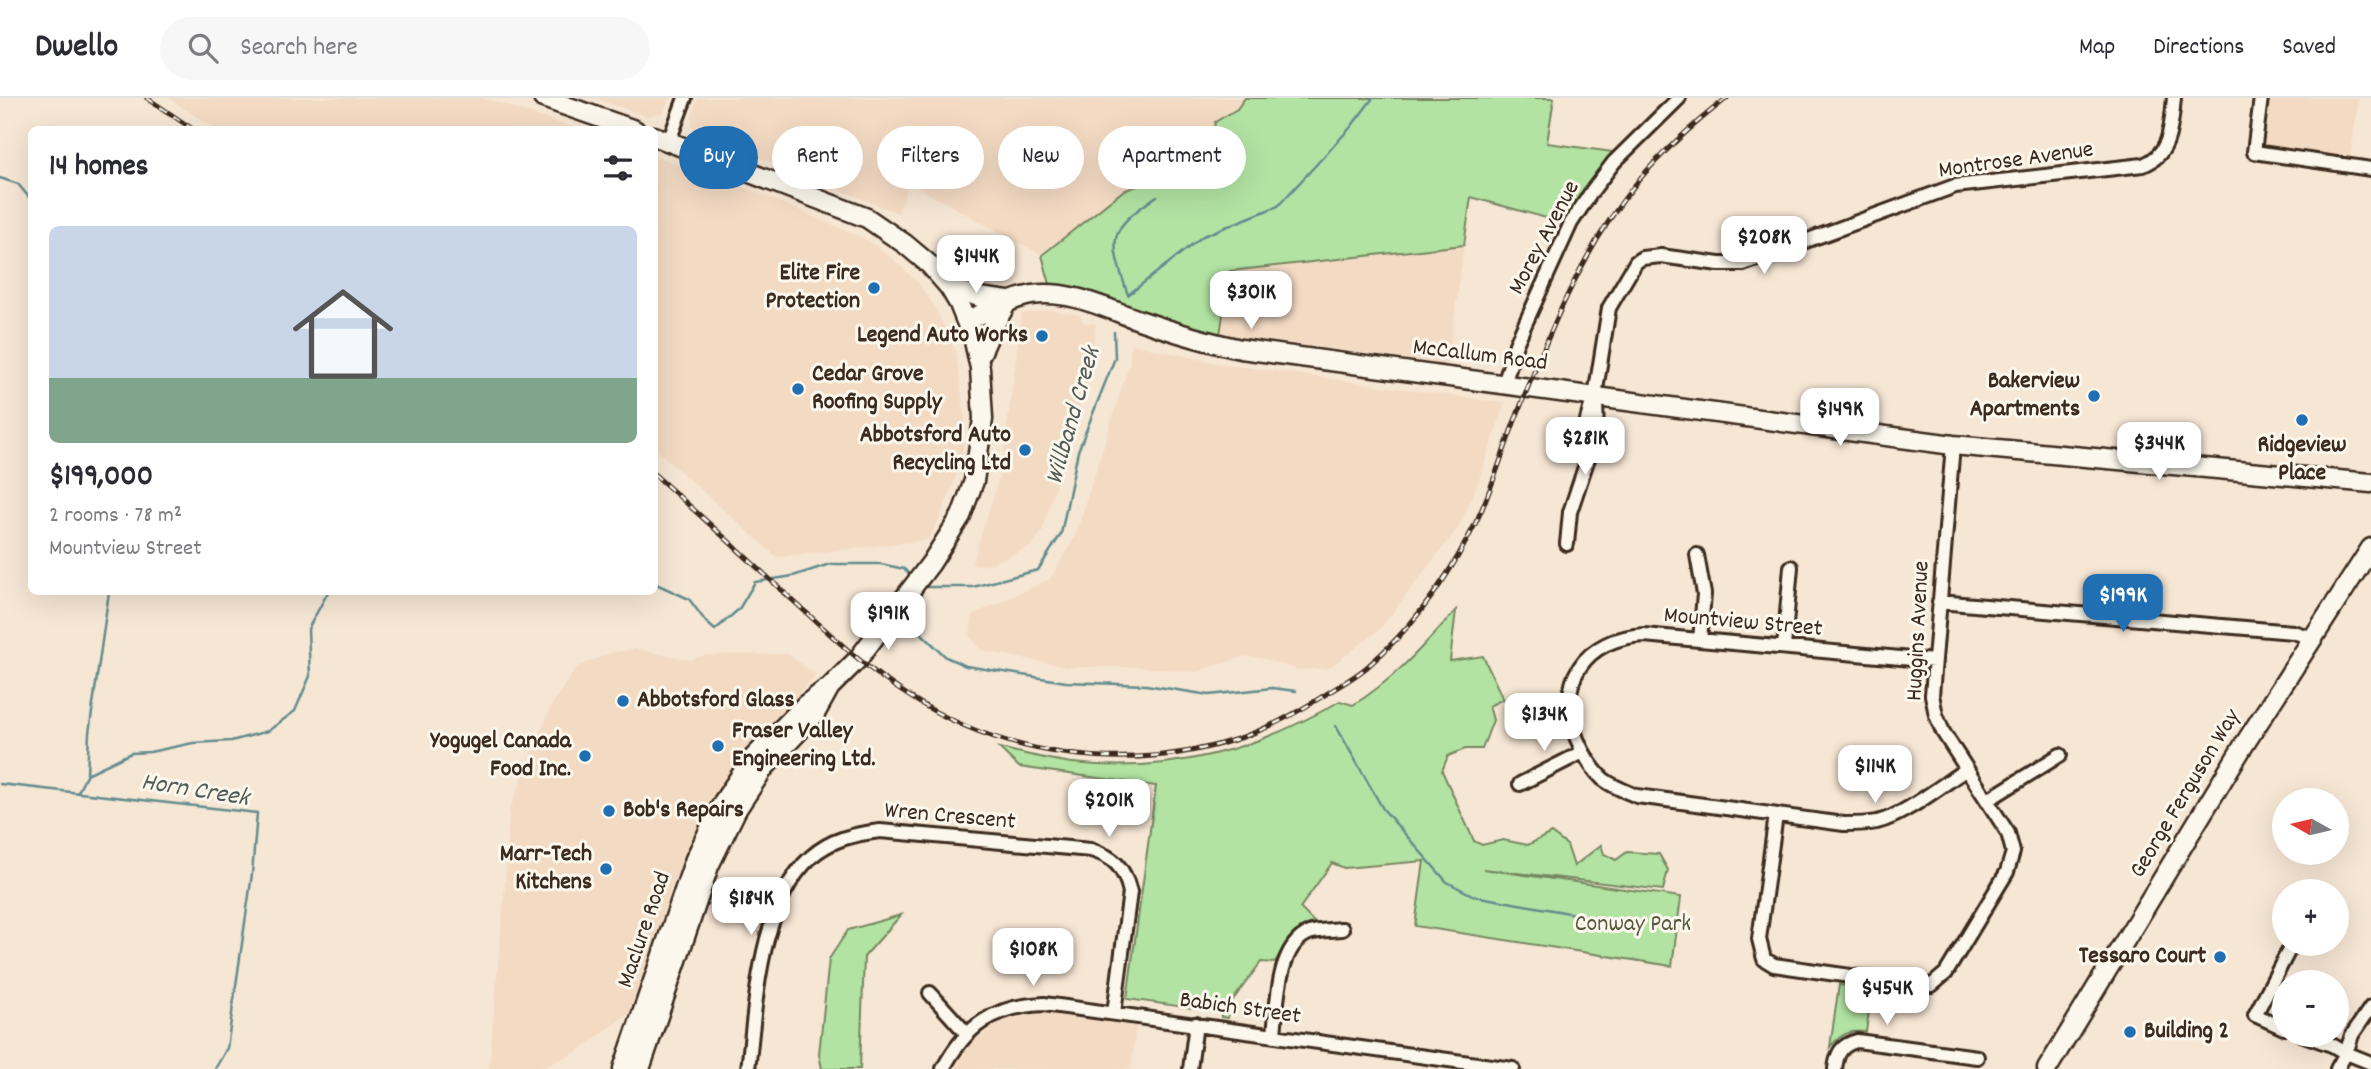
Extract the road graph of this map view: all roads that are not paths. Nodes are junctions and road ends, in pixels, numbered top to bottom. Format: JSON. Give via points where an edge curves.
{"nodes":[{"id":1,"x":543,"y":98,"type":"edge"},
{"id":2,"x":685,"y":98,"type":"edge"},
{"id":3,"x":1679,"y":98,"type":"edge"},
{"id":4,"x":2174,"y":98,"type":"edge"},
{"id":5,"x":2261,"y":98,"type":"edge"},
{"id":6,"x":624,"y":126,"type":"edge"},
{"id":7,"x":662,"y":139,"type":"edge"},
{"id":8,"x":2371,"y":169,"type":"edge"},
{"id":9,"x":949,"y":287,"type":"junction"},
{"id":10,"x":1008,"y":301,"type":"junction"},
{"id":11,"x":966,"y":321,"type":"junction"},
{"id":12,"x":978,"y":360,"type":"junction"},
{"id":13,"x":1504,"y":385,"type":"junction"},
{"id":14,"x":1595,"y":396,"type":"junction"},
{"id":15,"x":1953,"y":445,"type":"junction"},
{"id":16,"x":2370,"y":484,"type":"edge"},
{"id":17,"x":1567,"y":544,"type":"dead end"},
{"id":18,"x":2371,"y":548,"type":"edge"},
{"id":19,"x":1697,"y":555,"type":"dead end"},
{"id":20,"x":1791,"y":567,"type":"dead end"},
{"id":21,"x":1939,"y":602,"type":"junction"},
{"id":22,"x":2312,"y":638,"type":"junction"},
{"id":23,"x":1700,"y":640,"type":"junction"},
{"id":24,"x":1784,"y":648,"type":"junction"},
{"id":25,"x":1934,"y":661,"type":"junction"},
{"id":26,"x":1583,"y":752,"type":"junction"},
{"id":27,"x":2060,"y":755,"type":"dead end"},
{"id":28,"x":1967,"y":769,"type":"junction"},
{"id":29,"x":1520,"y":784,"type":"dead end"},
{"id":30,"x":1987,"y":800,"type":"junction"},
{"id":31,"x":1776,"y":814,"type":"junction"},
{"id":32,"x":1342,"y":929,"type":"dead end"},
{"id":33,"x":2272,"y":982,"type":"edge"},
{"id":34,"x":930,"y":993,"type":"dead end"},
{"id":35,"x":2371,"y":1007,"type":"edge"},
{"id":36,"x":1114,"y":1013,"type":"junction"},
{"id":37,"x":2272,"y":1023,"type":"edge"},
{"id":38,"x":1196,"y":1024,"type":"junction"},
{"id":39,"x":966,"y":1033,"type":"junction"},
{"id":40,"x":1274,"y":1035,"type":"junction"},
{"id":41,"x":2336,"y":1047,"type":"edge"},
{"id":42,"x":2346,"y":1053,"type":"junction"},
{"id":43,"x":1977,"y":1057,"type":"dead end"},
{"id":44,"x":2371,"y":1063,"type":"edge"},
{"id":45,"x":629,"y":1069,"type":"edge"},
{"id":46,"x":747,"y":1069,"type":"edge"},
{"id":47,"x":943,"y":1069,"type":"edge"},
{"id":48,"x":1190,"y":1069,"type":"edge"},
{"id":49,"x":1513,"y":1069,"type":"edge"},
{"id":50,"x":1835,"y":1069,"type":"edge"},
{"id":51,"x":2047,"y":1069,"type":"edge"},
{"id":52,"x":2337,"y":1069,"type":"edge"}],
"edges":[{"from":1,"to":6,"type":"main road"},
{"from":2,"to":7,"type":"street"},
{"from":3,"to":13,"type":"street","name":"Morey Avenue","via":[[1614,162],[1571,223],[1516,344]]},
{"from":4,"to":14,"type":"street","name":"Montrose Avenue","via":[[2166,146],[2143,165],[1955,186],[1743,264],[1661,256],[1639,259],[1609,308]]},
{"from":5,"to":8,"type":"street","via":[[2254,152]]},
{"from":7,"to":9,"type":"main road","via":[[866,218],[905,244]]},
{"from":9,"to":10,"type":"main road"},
{"from":9,"to":11,"type":"main road"},
{"from":10,"to":11,"type":"main road","name":"McCallum Road"},
{"from":10,"to":12,"type":"main road"},
{"from":10,"to":13,"type":"main road","name":"McCallum Road","via":[[1053,294],[1229,347]]},
{"from":11,"to":12,"type":"main road","name":"Maclure Road"},
{"from":12,"to":45,"type":"main road","name":"Maclure Road","via":[[983,419],[976,471],[961,516],[932,563],[858,659],[778,731],[751,760],[723,803],[695,859]]},
{"from":13,"to":14,"type":"main road","name":"McCallum Road"},
{"from":14,"to":15,"type":"main road","name":"McCallum Road"},
{"from":14,"to":17,"type":"street","via":[[1584,452],[1587,461],[1570,512]]},
{"from":15,"to":16,"type":"main road","name":"McCallum Road"},
{"from":15,"to":21,"type":"street","name":"Huggins Avenue"},
{"from":18,"to":22,"type":"main road","name":"George Ferguson Way"},
{"from":19,"to":23,"type":"street","via":[[1704,594]]},
{"from":20,"to":24,"type":"street"},
{"from":21,"to":22,"type":"street","via":[[2293,632]]},
{"from":21,"to":25,"type":"street","name":"Huggins Avenue"},
{"from":22,"to":51,"type":"main road","name":"George Ferguson Way"},
{"from":23,"to":24,"type":"street","name":"Mountview Street"},
{"from":23,"to":26,"type":"street","name":"Mountview Street","via":[[1624,636],[1591,653],[1571,685],[1569,705]]},
{"from":24,"to":25,"type":"street","name":"Mountview Street"},
{"from":25,"to":28,"type":"street","name":"Huggins Avenue","via":[[1936,715]]},
{"from":26,"to":29,"type":"street"},
{"from":26,"to":31,"type":"street","via":[[1604,779],[1637,796]]},
{"from":27,"to":30,"type":"street"},
{"from":28,"to":30,"type":"street","name":"Huggins Avenue"},
{"from":28,"to":31,"type":"street","via":[[1880,822],[1844,824]]},
{"from":30,"to":31,"type":"street","name":"Huggins Avenue","via":[[2008,833],[2013,852],[2007,872],[1945,973],[1932,985],[1919,986],[1784,967],[1763,959],[1759,939]]},
{"from":32,"to":40,"type":"street","via":[[1309,933],[1289,951]]},
{"from":33,"to":37,"type":"street","via":[[2255,1015]]},
{"from":34,"to":39,"type":"street"},
{"from":35,"to":42,"type":"street"},
{"from":36,"to":38,"type":"street","name":"Babich Street"},
{"from":36,"to":39,"type":"street","name":"Babich Street","via":[[1023,1005]]},
{"from":36,"to":46,"type":"street","name":"Wren Crescent","via":[[1130,892],[1119,864],[1107,855],[904,832],[854,834],[811,857],[792,879],[778,908],[762,957]]},
{"from":38,"to":40,"type":"street","name":"Babich Street"},
{"from":38,"to":48,"type":"street"},
{"from":39,"to":47,"type":"street","name":"Babich Street"},
{"from":40,"to":49,"type":"street","name":"Babich Street"},
{"from":41,"to":42,"type":"street"},
{"from":42,"to":44,"type":"street"},
{"from":42,"to":52,"type":"street"},
{"from":43,"to":50,"type":"street","via":[[1857,1041],[1839,1051]]}]}
